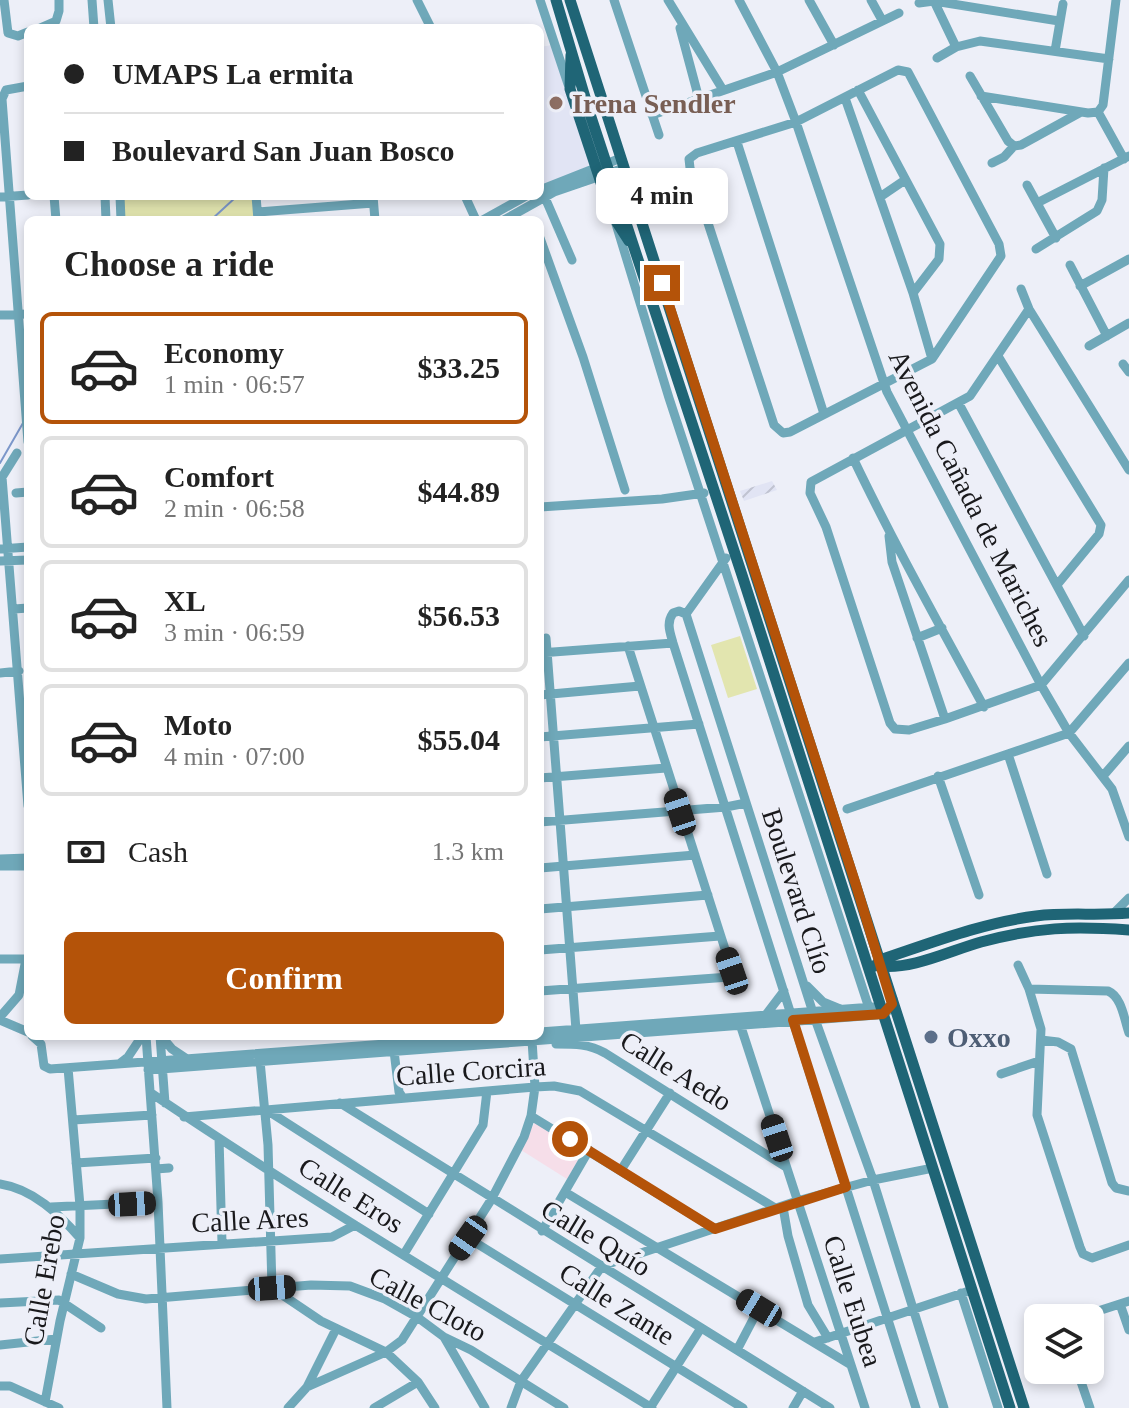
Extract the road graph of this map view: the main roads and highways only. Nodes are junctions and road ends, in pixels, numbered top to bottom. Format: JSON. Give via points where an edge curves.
{"nodes":[{"id":1,"x":556,"y":0,"type":"edge"},
{"id":2,"x":570,"y":0,"type":"edge"},
{"id":3,"x":572,"y":50,"type":"junction"},
{"id":4,"x":605,"y":109,"type":"junction"},
{"id":5,"x":585,"y":116,"type":"junction"},
{"id":6,"x":603,"y":170,"type":"junction"},
{"id":7,"x":637,"y":251,"type":"junction"},
{"id":8,"x":755,"y":571,"type":"junction"},
{"id":9,"x":742,"y":575,"type":"junction"},
{"id":10,"x":1129,"y":913,"type":"edge"},
{"id":11,"x":1129,"y":930,"type":"edge"},
{"id":12,"x":858,"y":936,"type":"junction"},
{"id":13,"x":873,"y":939,"type":"junction"},
{"id":14,"x":924,"y":945,"type":"junction"},
{"id":15,"x":864,"y":957,"type":"junction"},
{"id":16,"x":879,"y":964,"type":"junction"},
{"id":17,"x":908,"y":964,"type":"junction"},
{"id":18,"x":871,"y":978,"type":"junction"},
{"id":19,"x":886,"y":1007,"type":"junction"},
{"id":20,"x":1010,"y":1408,"type":"edge"},
{"id":21,"x":1024,"y":1408,"type":"edge"}],
"edges":[{"from":1,"to":3,"type":"main road"},
{"from":2,"to":4,"type":"main road"},
{"from":3,"to":5,"type":"main road"},
{"from":3,"to":5,"type":"main road","via":[[570,89]]},
{"from":4,"to":5,"type":"main road"},
{"from":4,"to":8,"type":"main road"},
{"from":5,"to":6,"type":"main road"},
{"from":6,"to":7,"type":"main road"},
{"from":6,"to":7,"type":"main road","via":[[615,220]]},
{"from":7,"to":9,"type":"main road"},
{"from":8,"to":9,"type":"main road"},
{"from":8,"to":13,"type":"main road"},
{"from":9,"to":12,"type":"main road"},
{"from":10,"to":14,"type":"main road","via":[[1021,918]]},
{"from":11,"to":17,"type":"main road","via":[[1060,927],[980,942]]},
{"from":12,"to":13,"type":"main road"},
{"from":12,"to":15,"type":"main road"},
{"from":13,"to":14,"type":"main road","via":[[889,952]]},
{"from":13,"to":16,"type":"main road"},
{"from":14,"to":16,"type":"main road"},
{"from":15,"to":16,"type":"main road"},
{"from":15,"to":18,"type":"main road"},
{"from":16,"to":17,"type":"main road"},
{"from":16,"to":18,"type":"main road"},
{"from":16,"to":19,"type":"main road"},
{"from":17,"to":19,"type":"main road","via":[[895,975]]},
{"from":18,"to":19,"type":"main road"},
{"from":19,"to":20,"type":"main road","via":[[967,1292]]},
{"from":19,"to":21,"type":"main road"}]}
